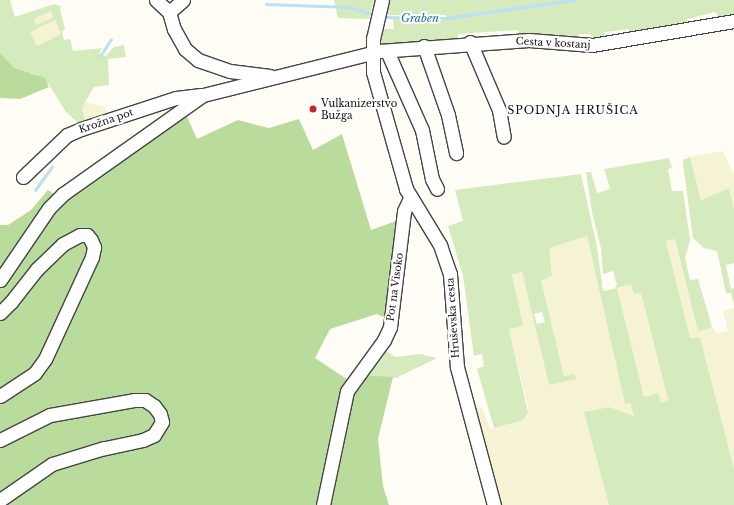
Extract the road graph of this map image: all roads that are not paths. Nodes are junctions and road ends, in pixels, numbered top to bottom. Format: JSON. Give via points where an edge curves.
{"nodes":[{"id":1,"x":156,"y":0,"type":"edge"},
{"id":2,"x":183,"y":0,"type":"edge"},
{"id":3,"x":379,"y":10,"type":"edge"},
{"id":4,"x":169,"y":12,"type":"junction"},
{"id":5,"x":734,"y":20,"type":"edge"},
{"id":6,"x":470,"y":42,"type":"junction"},
{"id":7,"x":424,"y":46,"type":"junction"},
{"id":8,"x":387,"y":51,"type":"junction"},
{"id":9,"x":372,"y":53,"type":"junction"},
{"id":10,"x":282,"y":77,"type":"junction"},
{"id":11,"x":203,"y":95,"type":"junction"},
{"id":12,"x":504,"y":137,"type":"dead end"},
{"id":13,"x":456,"y":153,"type":"dead end"},
{"id":14,"x":23,"y":177,"type":"dead end"},
{"id":15,"x":437,"y":189,"type":"dead end"},
{"id":16,"x":410,"y":198,"type":"junction"},
{"id":17,"x":0,"y":280,"type":"edge"},
{"id":18,"x":0,"y":312,"type":"edge"},
{"id":19,"x":0,"y":396,"type":"edge"},
{"id":20,"x":0,"y":440,"type":"edge"},
{"id":21,"x":0,"y":500,"type":"edge"},
{"id":22,"x":323,"y":505,"type":"edge"},
{"id":23,"x":494,"y":505,"type":"edge"}],
"edges":[{"from":1,"to":4,"type":"street","name":"Krožna pot"},
{"from":2,"to":4,"type":"street"},
{"from":3,"to":9,"type":"street","name":"Hruševska cesta"},
{"from":4,"to":10,"type":"street","name":"Krožna pot","via":[[184,49],[198,60],[230,72]]},
{"from":5,"to":6,"type":"street","name":"Cesta v kostanj","via":[[592,45],[529,40]]},
{"from":6,"to":7,"type":"street","name":"Cesta v kostanj"},
{"from":6,"to":12,"type":"street","via":[[499,110]]},
{"from":7,"to":8,"type":"street","name":"Cesta v kostanj"},
{"from":7,"to":13,"type":"street","via":[[448,115]]},
{"from":8,"to":9,"type":"street","name":"Cesta v kostanj"},
{"from":8,"to":15,"type":"street","via":[[422,130],[432,179]]},
{"from":9,"to":10,"type":"street","name":"Krožna pot","via":[[334,61]]},
{"from":9,"to":16,"type":"street","name":"Hruševska cesta","via":[[373,72],[402,179]]},
{"from":10,"to":11,"type":"street","name":"Krožna pot"},
{"from":11,"to":14,"type":"street","name":"Krožna pot","via":[[176,98],[67,135]]},
{"from":11,"to":17,"type":"street","name":"Krožna pot","via":[[63,194],[49,208]]},
{"from":16,"to":22,"type":"street","name":"Pot na Visoko","via":[[404,210],[390,327],[384,340],[347,391]]},
{"from":16,"to":23,"type":"street","name":"Hruševska cesta","via":[[440,245],[450,274],[457,367]]},
{"from":18,"to":19,"type":"street","via":[[11,302],[36,269],[64,244],[86,234],[94,247],[92,257],[45,359],[35,374]]},
{"from":20,"to":21,"type":"street","via":[[50,415],[134,400],[146,400],[154,406],[162,422],[154,435],[143,440],[104,448],[52,464]]}]}
